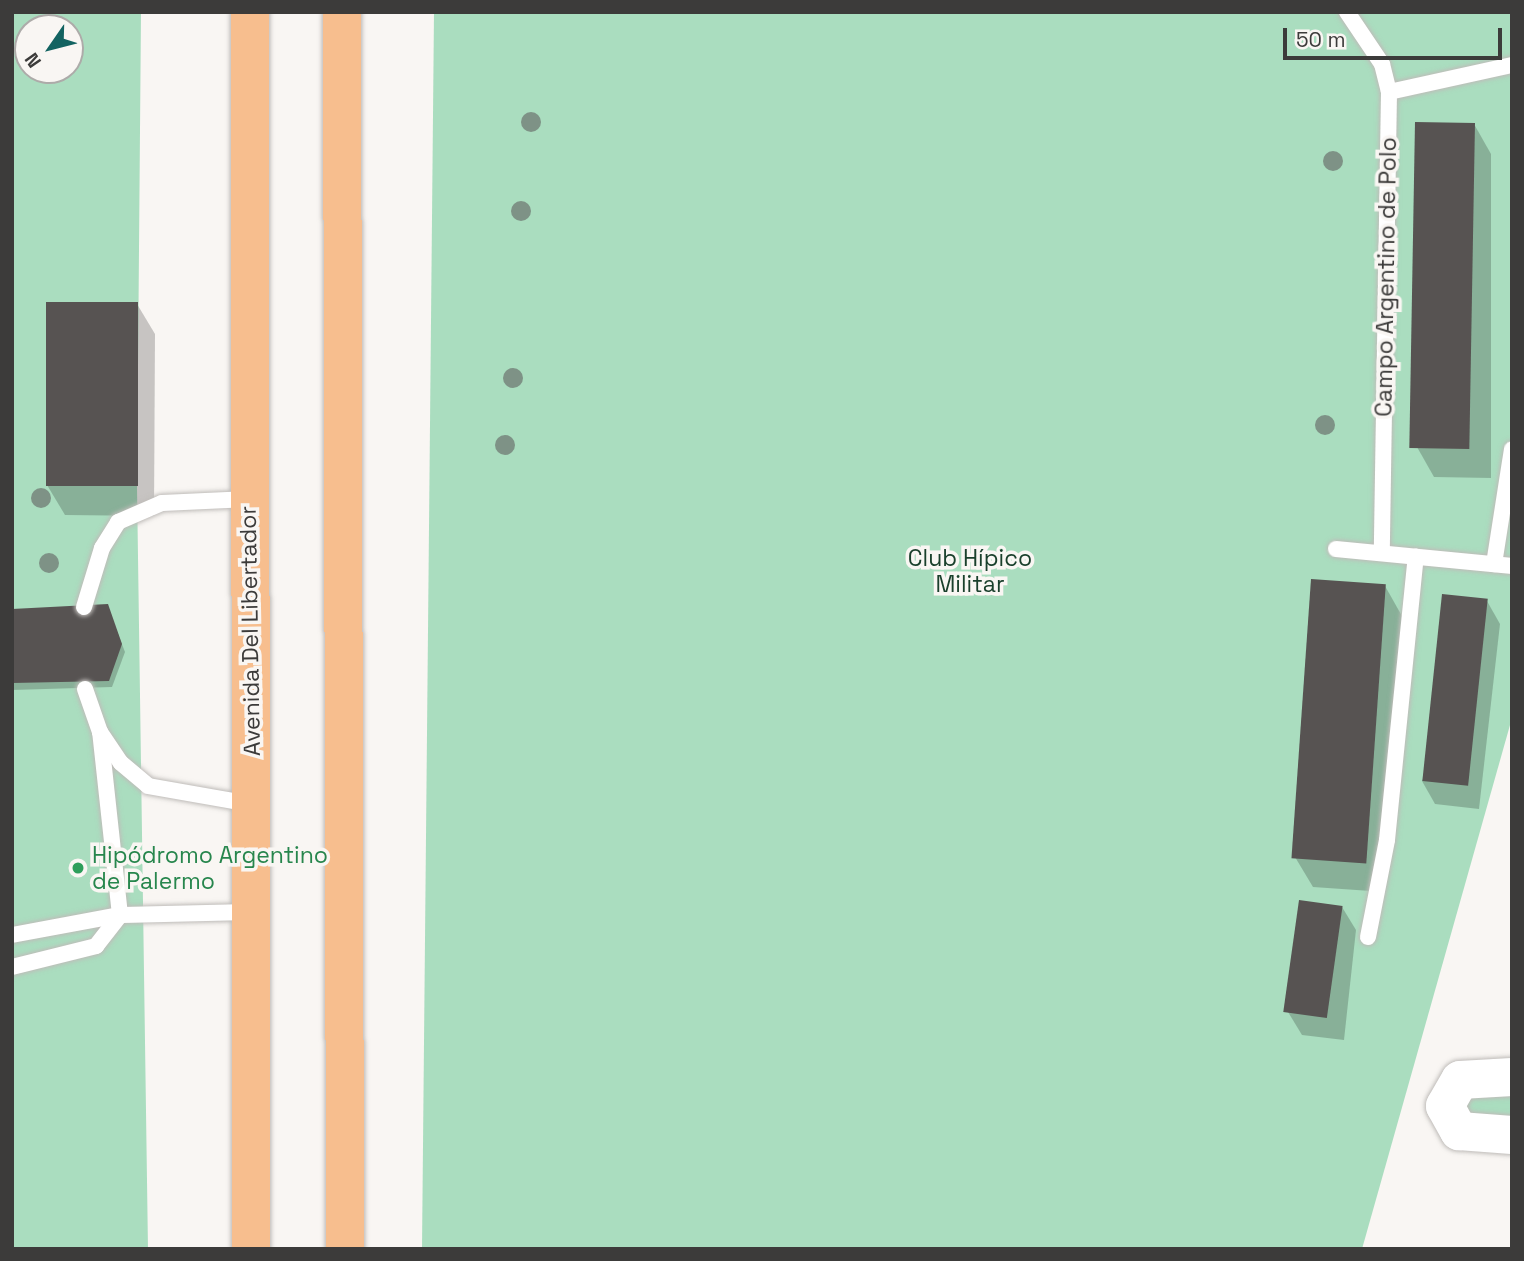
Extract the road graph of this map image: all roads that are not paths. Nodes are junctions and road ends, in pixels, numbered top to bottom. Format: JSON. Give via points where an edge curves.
{"nodes":[{"id":1,"x":250,"y":12,"type":"edge"},
{"id":2,"x":342,"y":12,"type":"edge"},
{"id":3,"x":1347,"y":12,"type":"edge"},
{"id":4,"x":1512,"y":65,"type":"edge"},
{"id":5,"x":1389,"y":92,"type":"junction"},
{"id":6,"x":1512,"y":449,"type":"edge"},
{"id":7,"x":249,"y":499,"type":"junction"},
{"id":8,"x":1336,"y":549,"type":"dead end"},
{"id":9,"x":1382,"y":553,"type":"junction"},
{"id":10,"x":1416,"y":556,"type":"junction"},
{"id":11,"x":1494,"y":564,"type":"junction"},
{"id":12,"x":1512,"y":566,"type":"edge"},
{"id":13,"x":84,"y":607,"type":"dead end"},
{"id":14,"x":85,"y":689,"type":"dead end"},
{"id":15,"x":100,"y":732,"type":"junction"},
{"id":16,"x":252,"y":804,"type":"junction"},
{"id":17,"x":251,"y":912,"type":"junction"},
{"id":18,"x":120,"y":915,"type":"junction"},
{"id":19,"x":12,"y":935,"type":"edge"},
{"id":20,"x":1367,"y":937,"type":"dead end"},
{"id":21,"x":12,"y":967,"type":"edge"},
{"id":22,"x":1512,"y":1077,"type":"edge"},
{"id":23,"x":1512,"y":1135,"type":"edge"},
{"id":24,"x":251,"y":1249,"type":"edge"},
{"id":25,"x":345,"y":1249,"type":"edge"}],
"edges":[{"from":1,"to":7,"type":"main road","name":"Avenida Del Libertador"},
{"from":2,"to":25,"type":"main road"},
{"from":3,"to":5,"type":"lane","name":"Campo Argentino de Polo","via":[[1382,65]]},
{"from":4,"to":5,"type":"lane"},
{"from":5,"to":9,"type":"lane","name":"Campo Argentino de Polo"},
{"from":6,"to":11,"type":"lane"},
{"from":7,"to":13,"type":"lane","via":[[162,503],[118,522],[102,548]]},
{"from":7,"to":16,"type":"main road","name":"Avenida Del Libertador"},
{"from":8,"to":9,"type":"lane"},
{"from":9,"to":10,"type":"lane"},
{"from":10,"to":11,"type":"lane"},
{"from":10,"to":20,"type":"lane","via":[[1387,840]]},
{"from":11,"to":12,"type":"lane"},
{"from":14,"to":15,"type":"lane"},
{"from":15,"to":16,"type":"lane","via":[[121,763],[148,786]]},
{"from":15,"to":18,"type":"lane"},
{"from":16,"to":17,"type":"main road","name":"Avenida Del Libertador"},
{"from":17,"to":18,"type":"lane"},
{"from":17,"to":24,"type":"main road","name":"Avenida Del Libertador"},
{"from":18,"to":19,"type":"lane"},
{"from":18,"to":21,"type":"lane","via":[[96,946]]},
{"from":22,"to":23,"type":"street","via":[[1460,1080],[1445,1106],[1460,1130]]}]}
